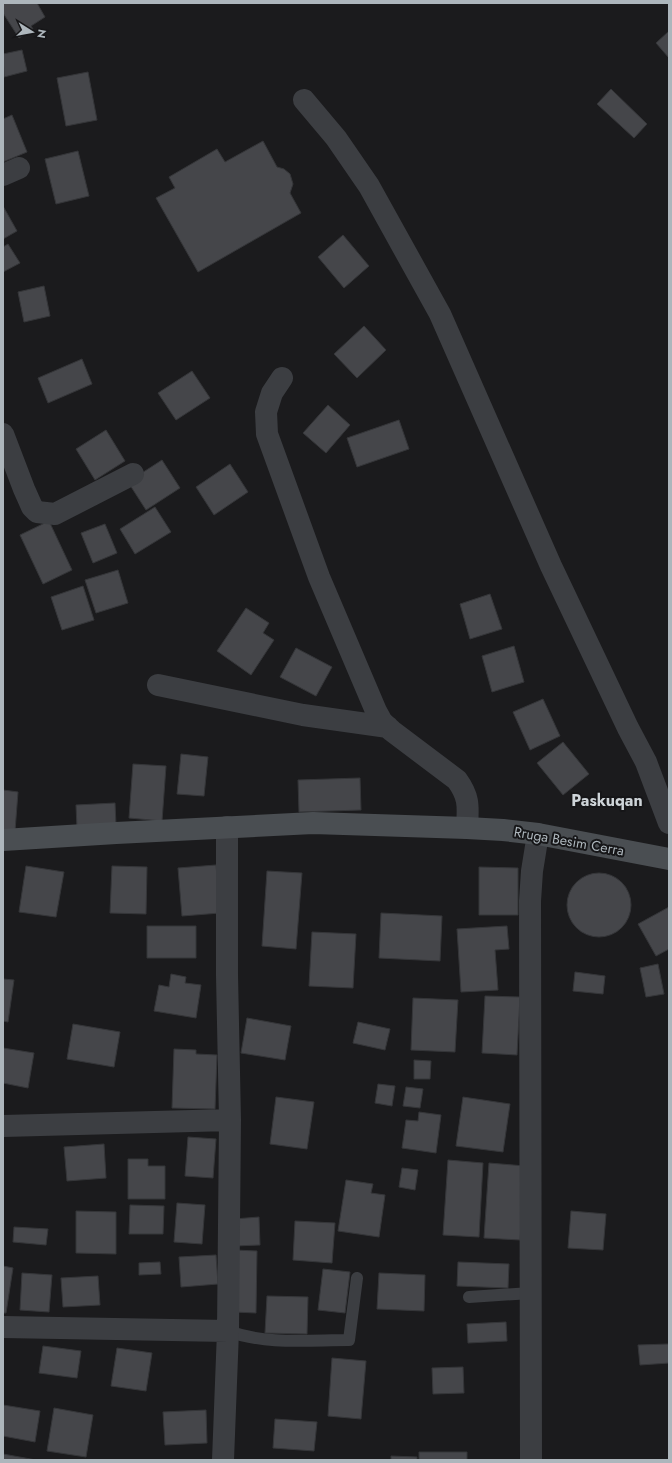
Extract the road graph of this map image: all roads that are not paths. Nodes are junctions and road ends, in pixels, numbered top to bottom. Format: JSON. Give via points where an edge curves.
{"nodes":[{"id":1,"x":304,"y":100,"type":"dead end"},
{"id":2,"x":282,"y":378,"type":"dead end"},
{"id":3,"x":3,"y":434,"type":"edge"},
{"id":4,"x":133,"y":474,"type":"dead end"},
{"id":5,"x":158,"y":685,"type":"dead end"},
{"id":6,"x":388,"y":727,"type":"junction"},
{"id":7,"x":669,"y":823,"type":"edge"},
{"id":8,"x":227,"y":827,"type":"junction"},
{"id":9,"x":467,"y":828,"type":"junction"},
{"id":10,"x":538,"y":834,"type":"junction"},
{"id":11,"x":3,"y":840,"type":"edge"},
{"id":12,"x":669,"y":859,"type":"edge"},
{"id":13,"x":230,"y":1120,"type":"junction"},
{"id":14,"x":3,"y":1126,"type":"edge"},
{"id":15,"x":357,"y":1278,"type":"dead end"},
{"id":16,"x":531,"y":1293,"type":"junction"},
{"id":17,"x":469,"y":1297,"type":"dead end"},
{"id":18,"x":3,"y":1326,"type":"edge"},
{"id":19,"x":228,"y":1331,"type":"junction"},
{"id":20,"x":223,"y":1460,"type":"edge"},
{"id":21,"x":531,"y":1460,"type":"edge"}],
"edges":[{"from":1,"to":7,"type":"street","via":[[336,138],[369,186],[440,314],[551,566],[646,762]]},
{"from":2,"to":6,"type":"street","via":[[272,393],[266,412],[267,434],[319,577],[376,711]]},
{"from":3,"to":4,"type":"street","via":[[24,489],[37,512],[55,514]]},
{"from":5,"to":6,"type":"street","via":[[303,715]]},
{"from":6,"to":9,"type":"street","via":[[457,780],[468,803]]},
{"from":8,"to":9,"type":"street","name":"Rruga Besim Cerra","via":[[313,823]]},
{"from":8,"to":11,"type":"street","name":"Rruga Besim Cerra"},
{"from":8,"to":13,"type":"street"},
{"from":9,"to":10,"type":"street","name":"Rruga Besim Cerra"},
{"from":10,"to":12,"type":"street","name":"Rruga Besim Cerra"},
{"from":10,"to":16,"type":"street","via":[[530,901]]},
{"from":13,"to":14,"type":"street"},
{"from":13,"to":19,"type":"street"},
{"from":15,"to":19,"type":"lane","via":[[349,1340],[263,1340],[243,1337]]},
{"from":16,"to":17,"type":"lane"},
{"from":16,"to":21,"type":"street"},
{"from":18,"to":19,"type":"street"},
{"from":19,"to":20,"type":"street"}]}
